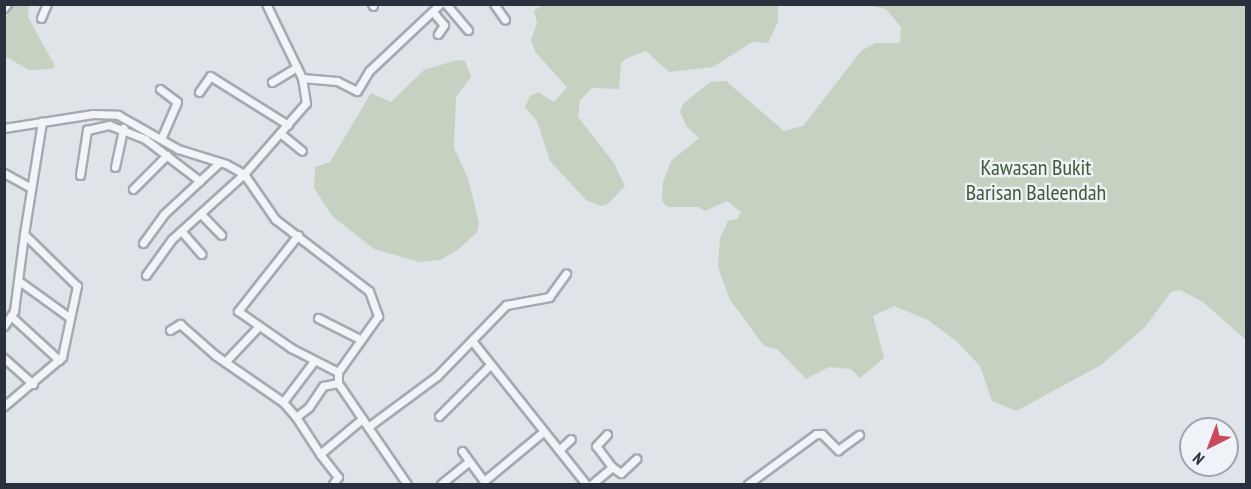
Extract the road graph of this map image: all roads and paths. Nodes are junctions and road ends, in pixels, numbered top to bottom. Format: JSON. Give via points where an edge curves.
{"nodes":[{"id":1,"x":47,"y":4,"type":"edge"},
{"id":2,"x":266,"y":4,"type":"edge"},
{"id":3,"x":440,"y":4,"type":"edge"},
{"id":4,"x":446,"y":4,"type":"edge"},
{"id":5,"x":494,"y":4,"type":"edge"},
{"id":6,"x":433,"y":12,"type":"junction"},
{"id":7,"x":41,"y":18,"type":"dead end"},
{"id":8,"x":505,"y":20,"type":"dead end"},
{"id":9,"x":468,"y":30,"type":"dead end"},
{"id":10,"x":438,"y":34,"type":"dead end"},
{"id":11,"x":297,"y":67,"type":"junction"},
{"id":12,"x":303,"y":78,"type":"junction"},
{"id":13,"x":272,"y":82,"type":"dead end"},
{"id":14,"x":160,"y":89,"type":"dead end"},
{"id":15,"x":199,"y":92,"type":"dead end"},
{"id":16,"x":42,"y":121,"type":"junction"},
{"id":17,"x":288,"y":125,"type":"junction"},
{"id":18,"x":4,"y":128,"type":"edge"},
{"id":19,"x":123,"y":128,"type":"junction"},
{"id":20,"x":280,"y":133,"type":"junction"},
{"id":21,"x":161,"y":140,"type":"junction"},
{"id":22,"x":302,"y":151,"type":"dead end"},
{"id":23,"x":167,"y":155,"type":"junction"},
{"id":24,"x":220,"y":162,"type":"junction"},
{"id":25,"x":115,"y":167,"type":"dead end"},
{"id":26,"x":4,"y":173,"type":"edge"},
{"id":27,"x":244,"y":174,"type":"junction"},
{"id":28,"x":80,"y":175,"type":"dead end"},
{"id":29,"x":200,"y":181,"type":"junction"},
{"id":30,"x":31,"y":188,"type":"junction"},
{"id":31,"x":133,"y":189,"type":"dead end"},
{"id":32,"x":201,"y":214,"type":"junction"},
{"id":33,"x":183,"y":233,"type":"junction"},
{"id":34,"x":24,"y":234,"type":"junction"},
{"id":35,"x":221,"y":235,"type":"dead end"},
{"id":36,"x":298,"y":235,"type":"junction"},
{"id":37,"x":143,"y":243,"type":"dead end"},
{"id":38,"x":201,"y":254,"type":"dead end"},
{"id":39,"x":566,"y":274,"type":"dead end"},
{"id":40,"x":146,"y":275,"type":"dead end"},
{"id":41,"x":19,"y":281,"type":"junction"},
{"id":42,"x":12,"y":317,"type":"junction"},
{"id":43,"x":69,"y":317,"type":"junction"},
{"id":44,"x":318,"y":318,"type":"dead end"},
{"id":45,"x":4,"y":326,"type":"edge"},
{"id":46,"x":258,"y":327,"type":"junction"},
{"id":47,"x":170,"y":330,"type":"dead end"},
{"id":48,"x":360,"y":339,"type":"junction"},
{"id":49,"x":472,"y":342,"type":"junction"},
{"id":50,"x":4,"y":358,"type":"edge"},
{"id":51,"x":59,"y":360,"type":"junction"},
{"id":52,"x":314,"y":361,"type":"junction"},
{"id":53,"x":225,"y":362,"type":"junction"},
{"id":54,"x":490,"y":365,"type":"junction"},
{"id":55,"x":338,"y":372,"type":"junction"},
{"id":56,"x":338,"y":383,"type":"junction"},
{"id":57,"x":33,"y":384,"type":"junction"},
{"id":58,"x":284,"y":402,"type":"junction"},
{"id":59,"x":4,"y":406,"type":"edge"},
{"id":60,"x":439,"y":416,"type":"dead end"},
{"id":61,"x":296,"y":417,"type":"junction"},
{"id":62,"x":362,"y":419,"type":"junction"},
{"id":63,"x":368,"y":427,"type":"junction"},
{"id":64,"x":543,"y":432,"type":"junction"},
{"id":65,"x":607,"y":434,"type":"dead end"},
{"id":66,"x":859,"y":435,"type":"dead end"},
{"id":67,"x":571,"y":439,"type":"dead end"},
{"id":68,"x":559,"y":450,"type":"junction"},
{"id":69,"x":462,"y":451,"type":"dead end"},
{"id":70,"x":320,"y":454,"type":"junction"},
{"id":71,"x":636,"y":459,"type":"dead end"},
{"id":72,"x":467,"y":463,"type":"junction"},
{"id":73,"x":612,"y":467,"type":"junction"},
{"id":74,"x":485,"y":483,"type":"edge"},
{"id":75,"x":333,"y":484,"type":"edge"},
{"id":76,"x":406,"y":484,"type":"edge"},
{"id":77,"x":441,"y":484,"type":"edge"},
{"id":78,"x":586,"y":484,"type":"edge"},
{"id":79,"x":592,"y":484,"type":"edge"},
{"id":80,"x":748,"y":484,"type":"edge"}],
"edges":[{"from":1,"to":7,"type":"street"},
{"from":2,"to":11,"type":"street"},
{"from":3,"to":6,"type":"street"},
{"from":4,"to":9,"type":"street"},
{"from":5,"to":8,"type":"street"},
{"from":6,"to":10,"type":"street","via":[[444,25]]},
{"from":6,"to":12,"type":"street","via":[[369,71],[357,91],[337,81]]},
{"from":11,"to":12,"type":"street"},
{"from":11,"to":13,"type":"street"},
{"from":12,"to":17,"type":"street","via":[[306,103]]},
{"from":14,"to":21,"type":"street","via":[[177,102]]},
{"from":15,"to":17,"type":"street","via":[[210,76]]},
{"from":16,"to":18,"type":"street"},
{"from":16,"to":21,"type":"street","via":[[118,115]]},
{"from":16,"to":30,"type":"street"},
{"from":17,"to":20,"type":"street"},
{"from":19,"to":23,"type":"street"},
{"from":19,"to":25,"type":"street"},
{"from":19,"to":28,"type":"street","via":[[108,125],[87,130]]},
{"from":20,"to":22,"type":"street"},
{"from":20,"to":27,"type":"street"},
{"from":21,"to":24,"type":"street","via":[[184,152]]},
{"from":23,"to":29,"type":"street"},
{"from":23,"to":31,"type":"street"},
{"from":24,"to":27,"type":"street"},
{"from":24,"to":29,"type":"street"},
{"from":26,"to":30,"type":"street"},
{"from":27,"to":32,"type":"street"},
{"from":27,"to":36,"type":"street","via":[[272,216]]},
{"from":29,"to":37,"type":"street","via":[[152,228]]},
{"from":30,"to":34,"type":"street"},
{"from":32,"to":33,"type":"street"},
{"from":32,"to":35,"type":"street"},
{"from":33,"to":38,"type":"street"},
{"from":33,"to":40,"type":"street","via":[[172,239]]},
{"from":34,"to":41,"type":"street"},
{"from":34,"to":43,"type":"street","via":[[77,284]]},
{"from":36,"to":46,"type":"street","via":[[238,310]]},
{"from":36,"to":48,"type":"street","via":[[369,291],[378,316]]},
{"from":39,"to":49,"type":"street","via":[[549,297],[506,305]]},
{"from":41,"to":42,"type":"street"},
{"from":41,"to":43,"type":"street"},
{"from":42,"to":45,"type":"street"},
{"from":42,"to":51,"type":"street"},
{"from":43,"to":51,"type":"street"},
{"from":44,"to":48,"type":"street"},
{"from":46,"to":52,"type":"street"},
{"from":46,"to":53,"type":"street"},
{"from":47,"to":53,"type":"street","via":[[180,324]]},
{"from":48,"to":55,"type":"street"},
{"from":49,"to":54,"type":"street"},
{"from":49,"to":63,"type":"street","via":[[437,375]]},
{"from":50,"to":57,"type":"street"},
{"from":51,"to":57,"type":"street"},
{"from":52,"to":55,"type":"street"},
{"from":52,"to":58,"type":"street"},
{"from":53,"to":58,"type":"street"},
{"from":54,"to":60,"type":"street"},
{"from":54,"to":64,"type":"street"},
{"from":55,"to":56,"type":"street"},
{"from":56,"to":61,"type":"street","via":[[323,386],[309,407]]},
{"from":56,"to":62,"type":"street"},
{"from":57,"to":59,"type":"street"},
{"from":58,"to":61,"type":"street"},
{"from":61,"to":70,"type":"street"},
{"from":62,"to":63,"type":"street"},
{"from":62,"to":70,"type":"street"},
{"from":63,"to":76,"type":"street"},
{"from":64,"to":68,"type":"street"},
{"from":64,"to":74,"type":"street"},
{"from":65,"to":73,"type":"street","via":[[596,446]]},
{"from":66,"to":80,"type":"street","via":[[838,450],[822,434],[816,434]]},
{"from":67,"to":68,"type":"street"},
{"from":68,"to":78,"type":"street"},
{"from":69,"to":72,"type":"street"},
{"from":70,"to":75,"type":"street","via":[[338,477]]},
{"from":71,"to":73,"type":"street","via":[[621,473]]},
{"from":72,"to":74,"type":"street"},
{"from":72,"to":77,"type":"street"},
{"from":73,"to":79,"type":"street"}]}
